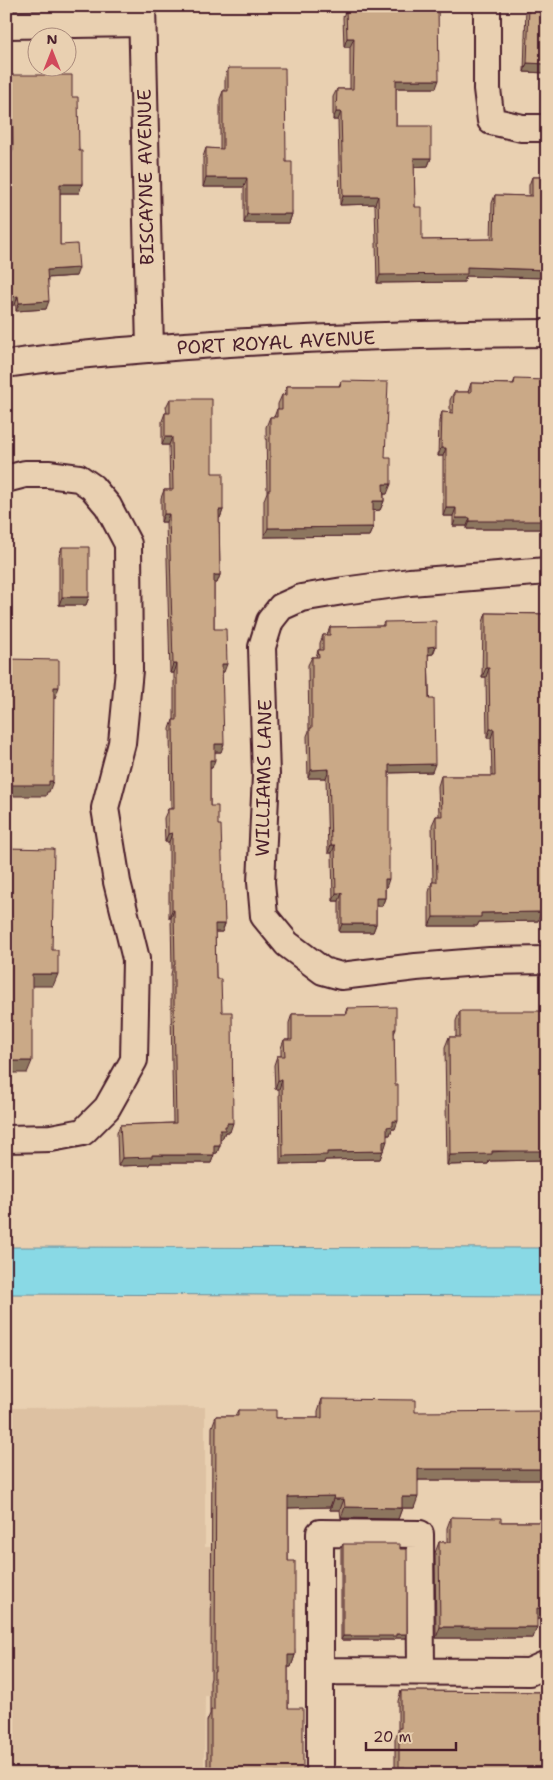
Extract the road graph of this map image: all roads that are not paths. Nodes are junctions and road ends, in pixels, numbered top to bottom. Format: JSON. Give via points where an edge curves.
{"nodes":[{"id":1,"x":487,"y":6,"type":"edge"},
{"id":2,"x":142,"y":15,"type":"edge"},
{"id":3,"x":6,"y":25,"type":"edge"},
{"id":4,"x":547,"y":128,"type":"edge"},
{"id":5,"x":547,"y":333,"type":"edge"},
{"id":6,"x":150,"y":349,"type":"junction"},
{"id":7,"x":6,"y":364,"type":"edge"},
{"id":8,"x":6,"y":479,"type":"edge"},
{"id":9,"x":547,"y":571,"type":"edge"},
{"id":10,"x":547,"y":960,"type":"edge"},
{"id":11,"x":6,"y":1139,"type":"edge"},
{"id":12,"x":547,"y":1664,"type":"edge"},
{"id":13,"x":320,"y":1670,"type":"junction"},
{"id":14,"x":421,"y":1670,"type":"junction"},
{"id":15,"x":320,"y":1774,"type":"edge"}],
"edges":[{"from":1,"to":4,"type":"street","via":[[490,121],[522,128]]},
{"from":2,"to":3,"type":"street"},
{"from":2,"to":6,"type":"street","name":"BISCAYNE AVENUE"},
{"from":5,"to":6,"type":"street","name":"PORT ROYAL AVENUE","via":[[422,334]]},
{"from":6,"to":7,"type":"street","name":"PORT ROYAL AVENUE"},
{"from":8,"to":11,"type":"street","via":[[25,474],[79,478],[92,487],[108,506],[128,544],[129,670],[122,743],[105,808],[116,882],[136,959],[134,1060],[107,1108],[83,1132],[51,1138]]},
{"from":9,"to":10,"type":"street","name":"WILLIAMS LANE","via":[[343,591],[301,598],[281,607],[270,621],[262,647],[266,775],[261,882],[264,916],[287,944],[323,971],[341,976],[490,961]]},
{"from":12,"to":14,"type":"street","via":[[529,1672]]},
{"from":13,"to":14,"type":"street"},
{"from":13,"to":14,"type":"street","via":[[320,1532],[420,1534]]},
{"from":13,"to":15,"type":"street"}]}
